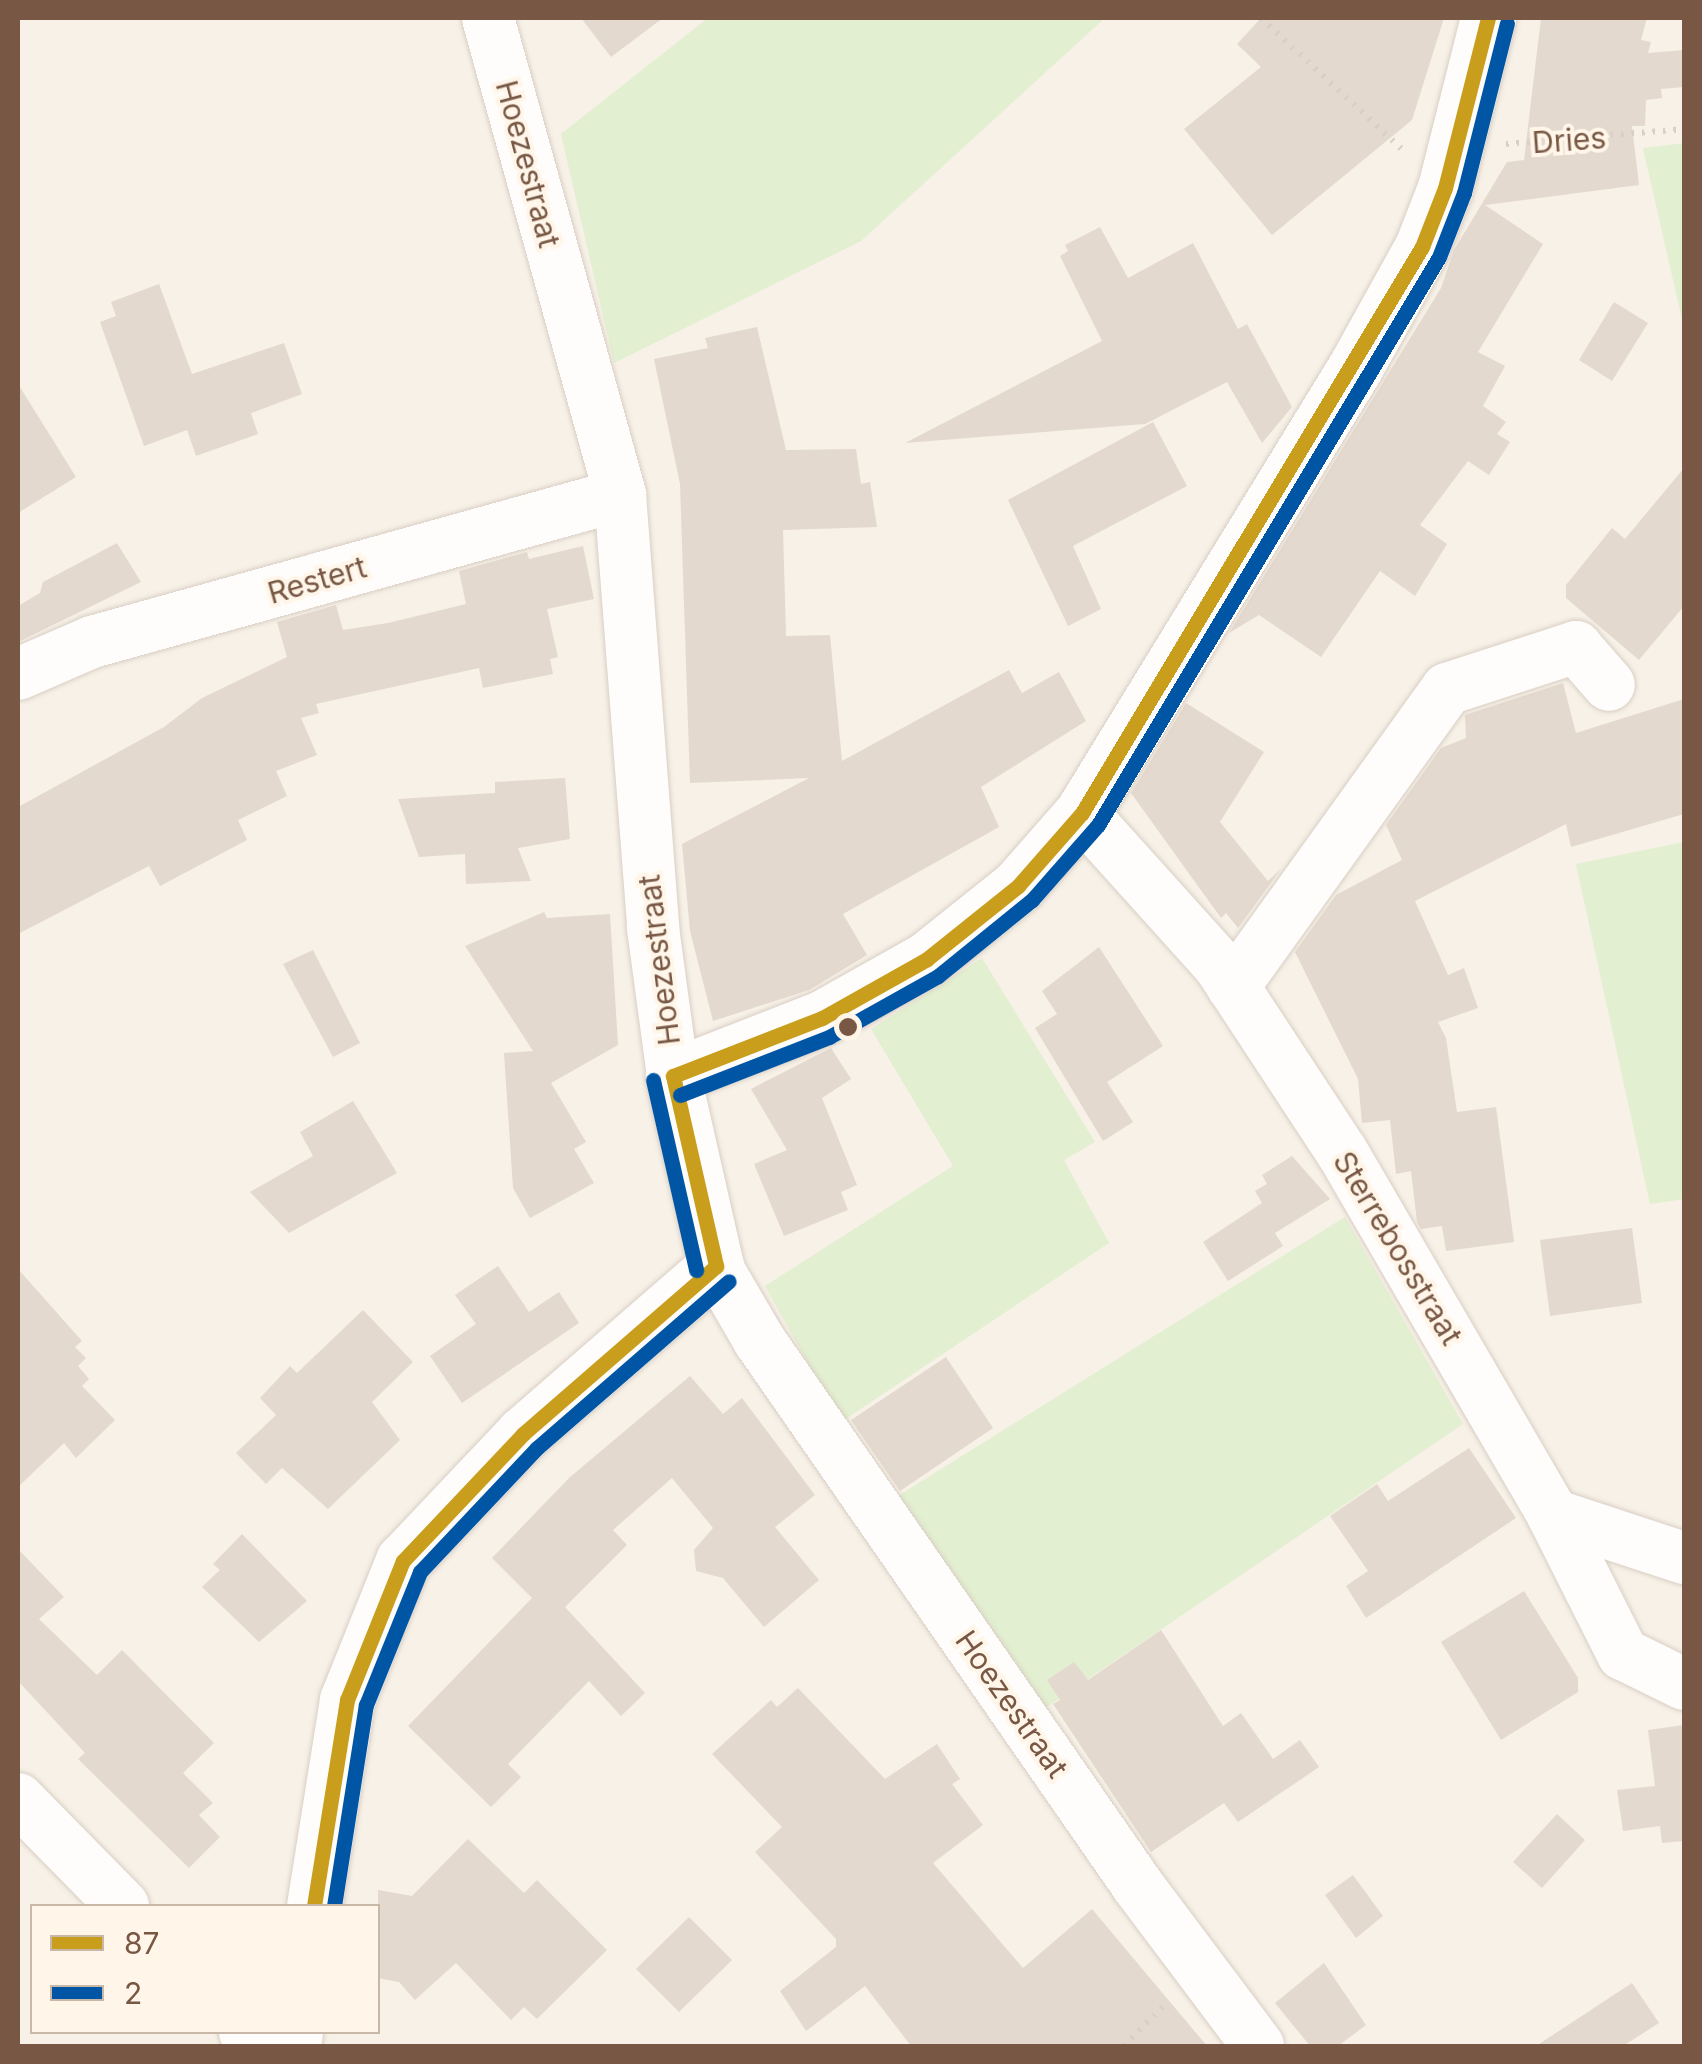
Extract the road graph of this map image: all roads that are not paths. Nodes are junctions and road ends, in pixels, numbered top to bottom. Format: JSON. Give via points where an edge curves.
{"nodes":[{"id":1,"x":488,"y":18,"type":"edge"},
{"id":2,"x":1488,"y":18,"type":"edge"},
{"id":3,"x":620,"y":495,"type":"junction"},
{"id":4,"x":18,"y":674,"type":"edge"},
{"id":5,"x":1609,"y":685,"type":"dead end"},
{"id":6,"x":1082,"y":814,"type":"junction"},
{"id":7,"x":1233,"y":987,"type":"junction"},
{"id":8,"x":673,"y":1076,"type":"junction"},
{"id":9,"x":716,"y":1266,"type":"junction"},
{"id":10,"x":1553,"y":1515,"type":"junction"},
{"id":11,"x":1684,"y":1558,"type":"edge"},
{"id":12,"x":1684,"y":1684,"type":"edge"},
{"id":13,"x":18,"y":1799,"type":"edge"},
{"id":14,"x":120,"y":1904,"type":"edge"},
{"id":15,"x":314,"y":1904,"type":"edge"},
{"id":16,"x":1258,"y":2046,"type":"edge"}],
"edges":[{"from":1,"to":3,"type":"street","name":"Hoezestraat"},
{"from":2,"to":6,"type":"street","via":[[1422,247]]},
{"from":3,"to":4,"type":"street","name":"Restert","via":[[92,642]]},
{"from":3,"to":8,"type":"street","name":"Hoezestraat","via":[[653,928]]},
{"from":5,"to":7,"type":"street","via":[[1576,646],[1447,688]]},
{"from":6,"to":7,"type":"street","name":"Sterrebosstraat"},
{"from":6,"to":8,"type":"street","via":[[1018,886],[926,958],[822,1018]]},
{"from":7,"to":10,"type":"street","name":"Sterrebosstraat","via":[[1342,1152]]},
{"from":8,"to":9,"type":"street","name":"Hoezestraat"},
{"from":9,"to":15,"type":"street","via":[[523,1434],[404,1561],[347,1700]]},
{"from":9,"to":16,"type":"street","name":"Hoezestraat","via":[[770,1356]]},
{"from":10,"to":11,"type":"street"},
{"from":10,"to":12,"type":"street","name":"Sterrebosstraat","via":[[1623,1654]]},
{"from":13,"to":14,"type":"street"}]}
